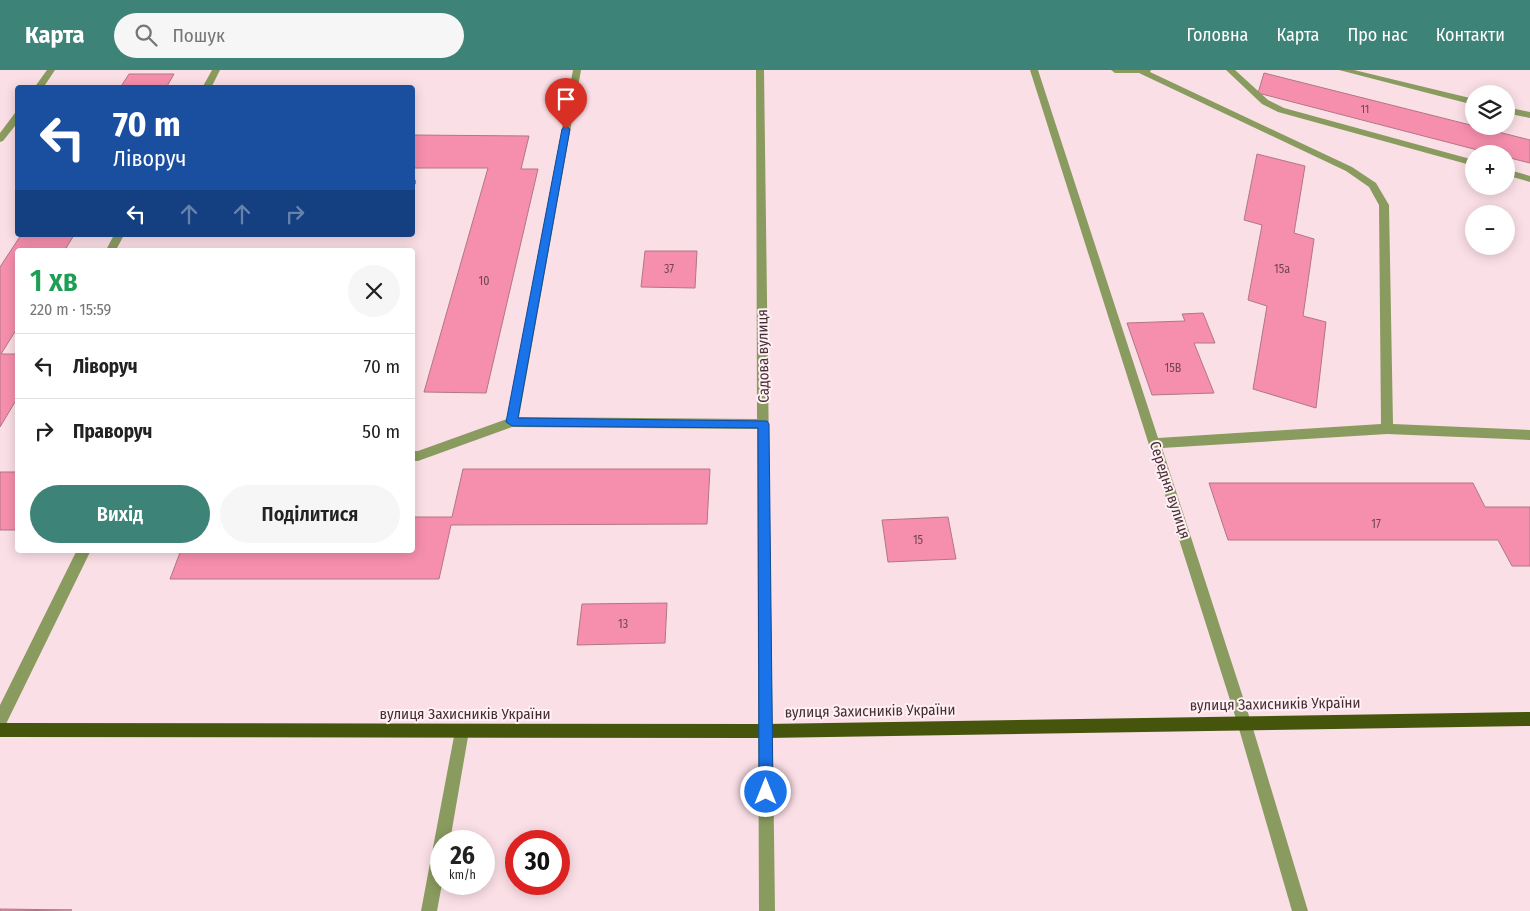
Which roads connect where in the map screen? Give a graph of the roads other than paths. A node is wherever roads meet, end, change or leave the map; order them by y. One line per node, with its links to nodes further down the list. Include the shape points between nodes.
1 (50, 70): 11 (street)
2 (216, 70): 12 (street)
3 (577, 70): 23 (street)
4 (760, 70): 24 (street, Садова вулиця)
5 (1034, 70): 27 (street, Середня вулиця)
6 (1114, 70): 7 (street)
7 (1140, 70): 8 (street); 25 (street, via 1349,169 1374,186 1384,205)
8 (1147, 70)
9 (1230, 70): 18 (street, via 1272,106)
10 (1343, 70): 13 (street)
11 (40, 85)
12 (208, 85)
13 (1465, 100)
14 (1515, 112): 15 (street)
15 (1530, 116)
16 (15, 119): 17 (street)
17 (0, 138)
18 (1465, 160)
19 (1515, 175): 20 (street)
20 (1530, 179)
21 (118, 237): 22 (street)
22 (111, 248)
23 (512, 422): 24 (street); 28 (street)
24 (763, 424): 35 (street, Садова вулиця)
25 (1387, 429): 26 (street); 27 (street)
26 (1530, 435)
27 (1155, 444): 32 (street, Середня вулиця)
28 (415, 456)
29 (83, 553): 31 (street)
30 (1530, 719): 32 (main road, вулиця Захисників України)
31 (0, 721)
32 (1244, 722): 35 (main road, вулиця Захисників України); 40 (street, Середня вулиця)
33 (0, 730): 34 (main road, вулиця Захисників України)
34 (462, 731): 35 (main road, вулиця Захисників України); 36 (street)
35 (766, 731): 39 (street, Садова вулиця)
36 (443, 830)
37 (432, 895): 38 (street)
38 (429, 911)
39 (767, 911)
40 (1300, 911)

